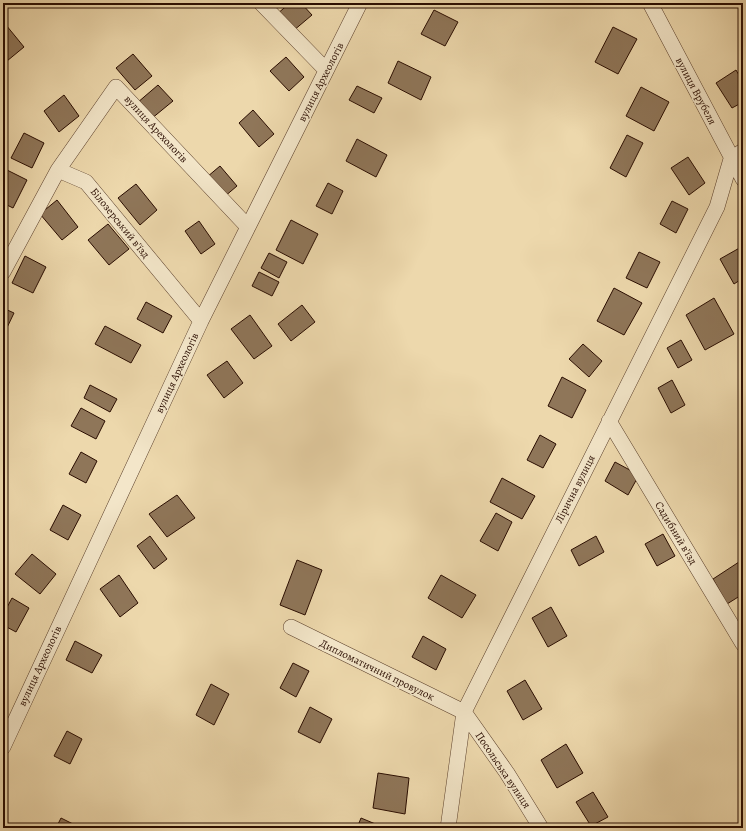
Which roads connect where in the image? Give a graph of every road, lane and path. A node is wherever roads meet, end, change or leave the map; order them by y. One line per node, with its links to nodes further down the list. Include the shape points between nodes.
1 (261, 3): 4 (street)
2 (360, 3): 4 (street, вулиця Археологів)
3 (650, 3): 5 (street, вулиця Врубеля)
4 (326, 70): 8 (street, вулиця Археологів)
5 (737, 155): 7 (street, вулиця Врубеля); 11 (street, Лірична вулиця, via 717,207)
6 (58, 170): 8 (street, вулиця Арехологів, via 116,87); 9 (street); 10 (street, Білозерський в'їзд, via 86,182)
7 (743, 179)
8 (248, 227): 10 (street, вулиця Археологів)
9 (3, 272)
10 (201, 321): 15 (street, вулиця Археологів)
11 (610, 421): 13 (street, Садибний в’їзд); 14 (street, Лірична вулиця)
12 (291, 627): 14 (street, Дипломатичний провулок)
13 (743, 644)
14 (464, 712): 16 (street, Лірична вулиця); 17 (street, Посольська вулиця, via 507,773)
15 (3, 747)
16 (448, 828)
17 (541, 828)

